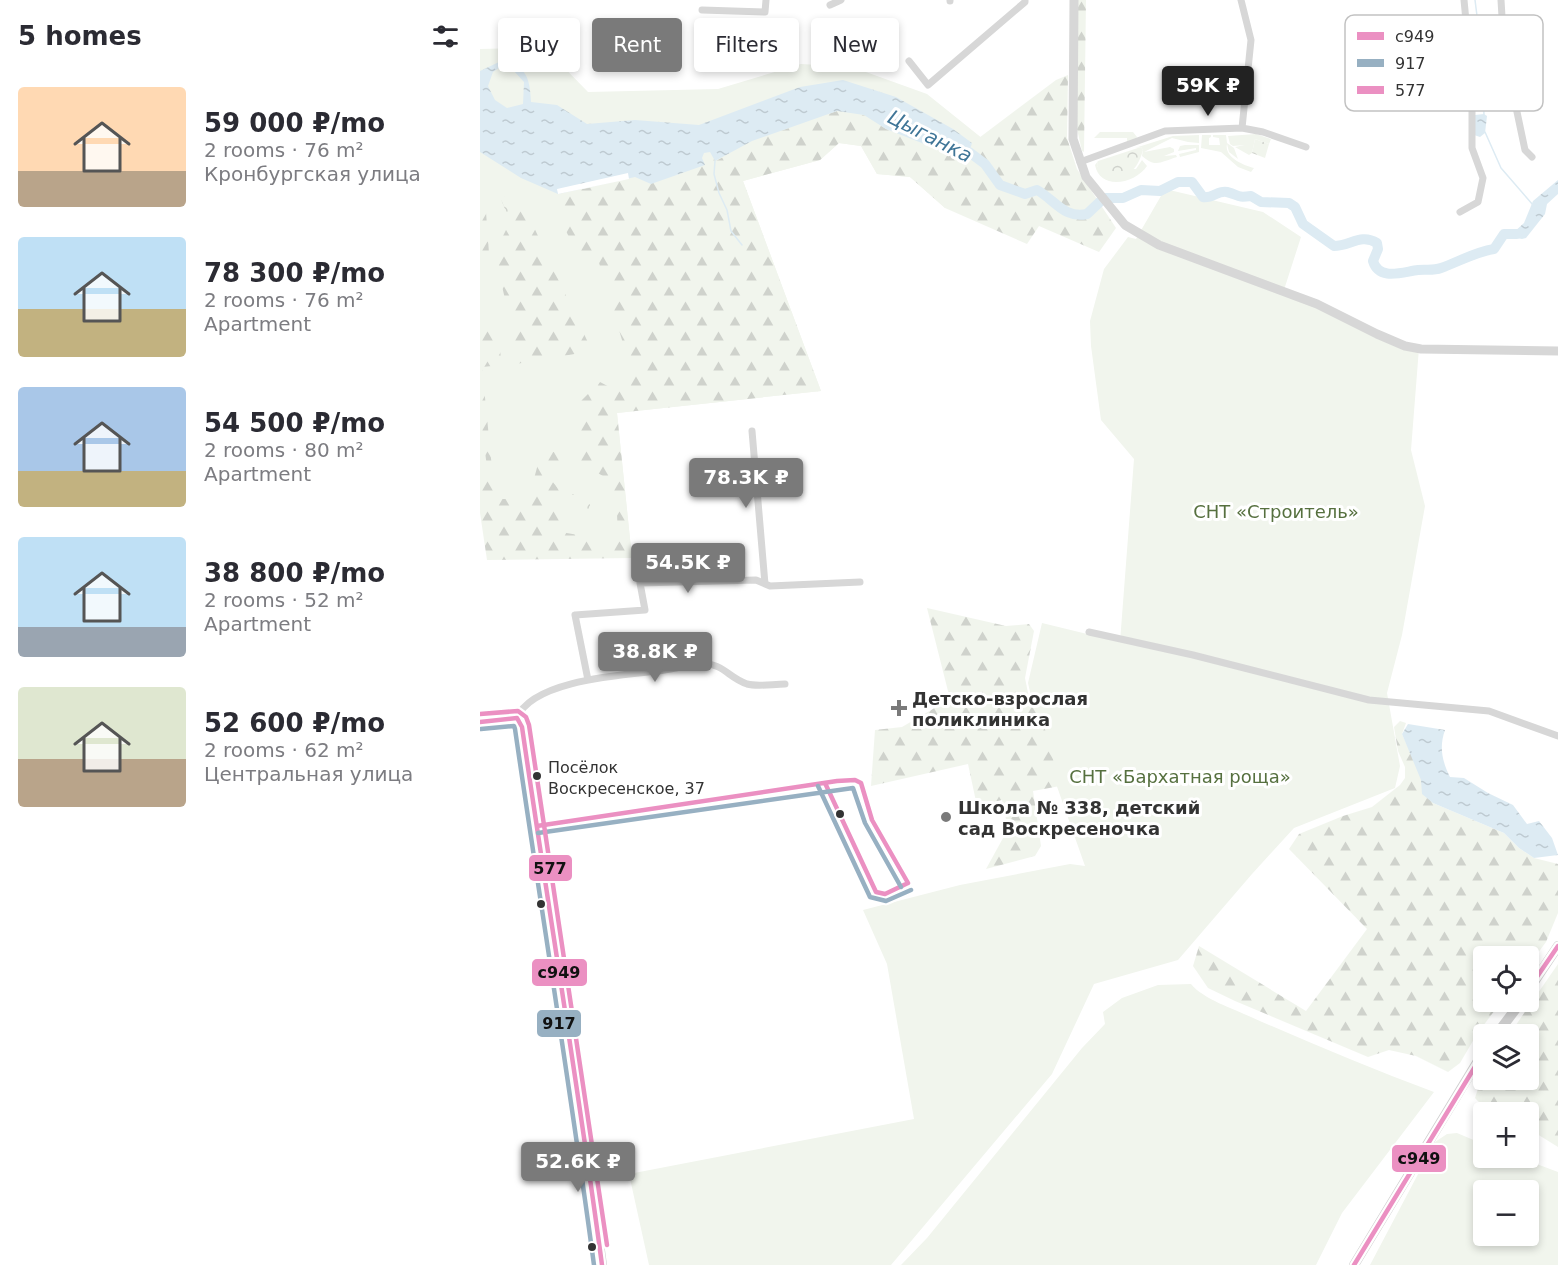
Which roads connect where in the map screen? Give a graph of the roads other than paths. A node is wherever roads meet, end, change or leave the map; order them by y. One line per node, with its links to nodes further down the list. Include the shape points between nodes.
1 (766, 0): 9 (street, via 765,12)
2 (841, 0): 8 (street)
3 (1025, 0): 12 (street, via 928,85)
4 (1074, 0): 18 (street, via 1073,139)
5 (1241, 0): 15 (street, via 1251,40)
6 (1464, 0): 10 (street)
7 (1501, 0): 11 (street)
8 (830, 5)
9 (702, 10)
10 (1465, 15)
11 (1502, 15)
12 (909, 61)
13 (1472, 111): 19 (street, via 1472,148 1484,178 1478,202)
14 (1517, 111): 17 (street, via 1525,150)
15 (1242, 128): 16 (street); 18 (street, via 1166,130)
16 (1306, 147)
17 (1532, 157)
18 (1080, 162): 20 (street, via 1090,184 1125,225 1159,245 1317,304 1405,346)
19 (1460, 212)
20 (1558, 351)
21 (752, 432): 23 (street)
22 (860, 582): 23 (street)
23 (765, 584): 25 (street, via 756,580 640,583 645,610 575,615)
24 (1089, 632): 29 (street, via 1369,700 1490,711)
25 (588, 680): 26 (street, via 711,663 749,684); 27 (street, via 538,697 521,708)
26 (785, 684)
27 (517, 717): 28 (main road); 35 (main road, via 531,784)
28 (480, 722)
29 (1558, 736)
30 (1558, 946): 31 (main road)
31 (1539, 974)
32 (1513, 1012): 33 (main road)
33 (1504, 1024)
34 (1473, 1069): 36 (main road)
35 (602, 1265)
36 (1354, 1265)

